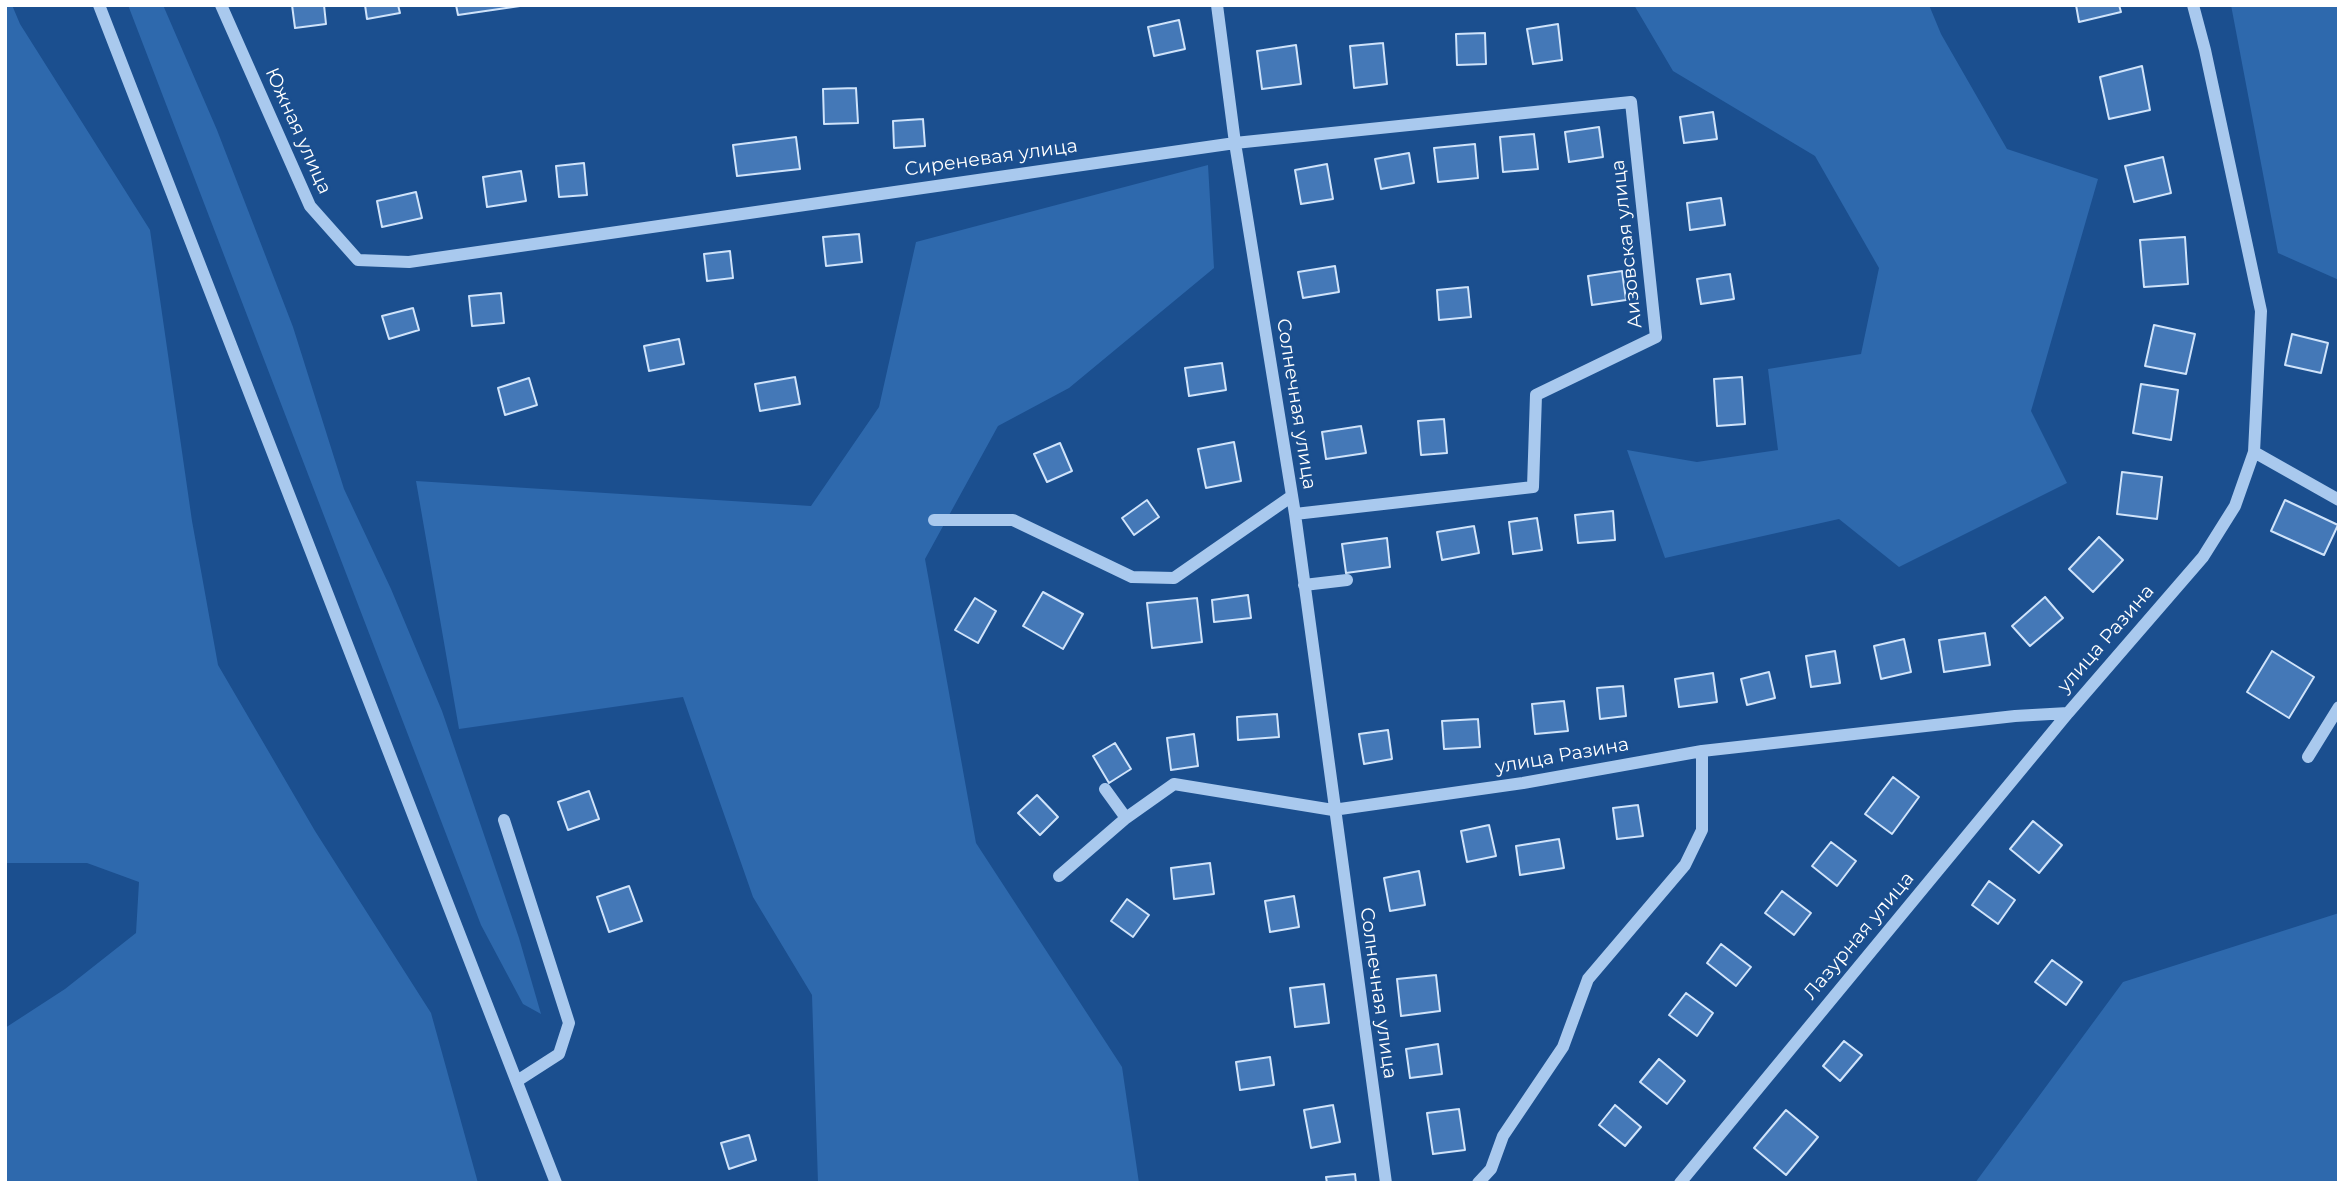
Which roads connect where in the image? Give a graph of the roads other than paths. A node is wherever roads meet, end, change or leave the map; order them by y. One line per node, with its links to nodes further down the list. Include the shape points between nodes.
1 (100, 5): 24 (street)
2 (221, 5): 7 (street, Южная улица, via 310,206)
3 (1217, 5): 6 (street, Солнечная улица)
4 (2193, 5): 8 (street, улица Разина, via 2261,310)
5 (1631, 102): 6 (street, Сиреневая улица); 11 (street, Аизовская улица, via 1656,337 1536,395 1532,488)
6 (1235, 143): 7 (street, Сиреневая улица, via 409,262); 9 (street, Солнечная улица)
7 (358, 261)
8 (2254, 452): 10 (street); 16 (street, улица Разина, via 2235,506 2203,557)
9 (1292, 496): 11 (street, Солнечная улица); 12 (street, via 1174,578 1132,577 1013,520)
10 (2339, 499)
11 (1295, 514): 14 (street, Солнечная улица)
12 (934, 520)
13 (1347, 580): 14 (street)
14 (1304, 585): 20 (street, Солнечная улица)
15 (2339, 707): 18 (street)
16 (2068, 713): 17 (street, улица Разина); 28 (street, Лазурная улица)
17 (1702, 751): 20 (street, улица Разина); 27 (street, via 1702,830 1685,865 1588,979 1563,1047 1503,1136 1490,1168)
18 (2308, 757)
19 (1105, 789): 21 (street)
20 (1333, 810): 21 (street, via 1174,784); 26 (street, Солнечная улица)
21 (1126, 818): 23 (street)
22 (504, 820): 24 (street, via 569,1023 559,1054)
23 (1059, 876)
24 (517, 1081): 25 (street)
25 (556, 1183)
26 (1386, 1183)
27 (1478, 1183)
28 (1680, 1183)

